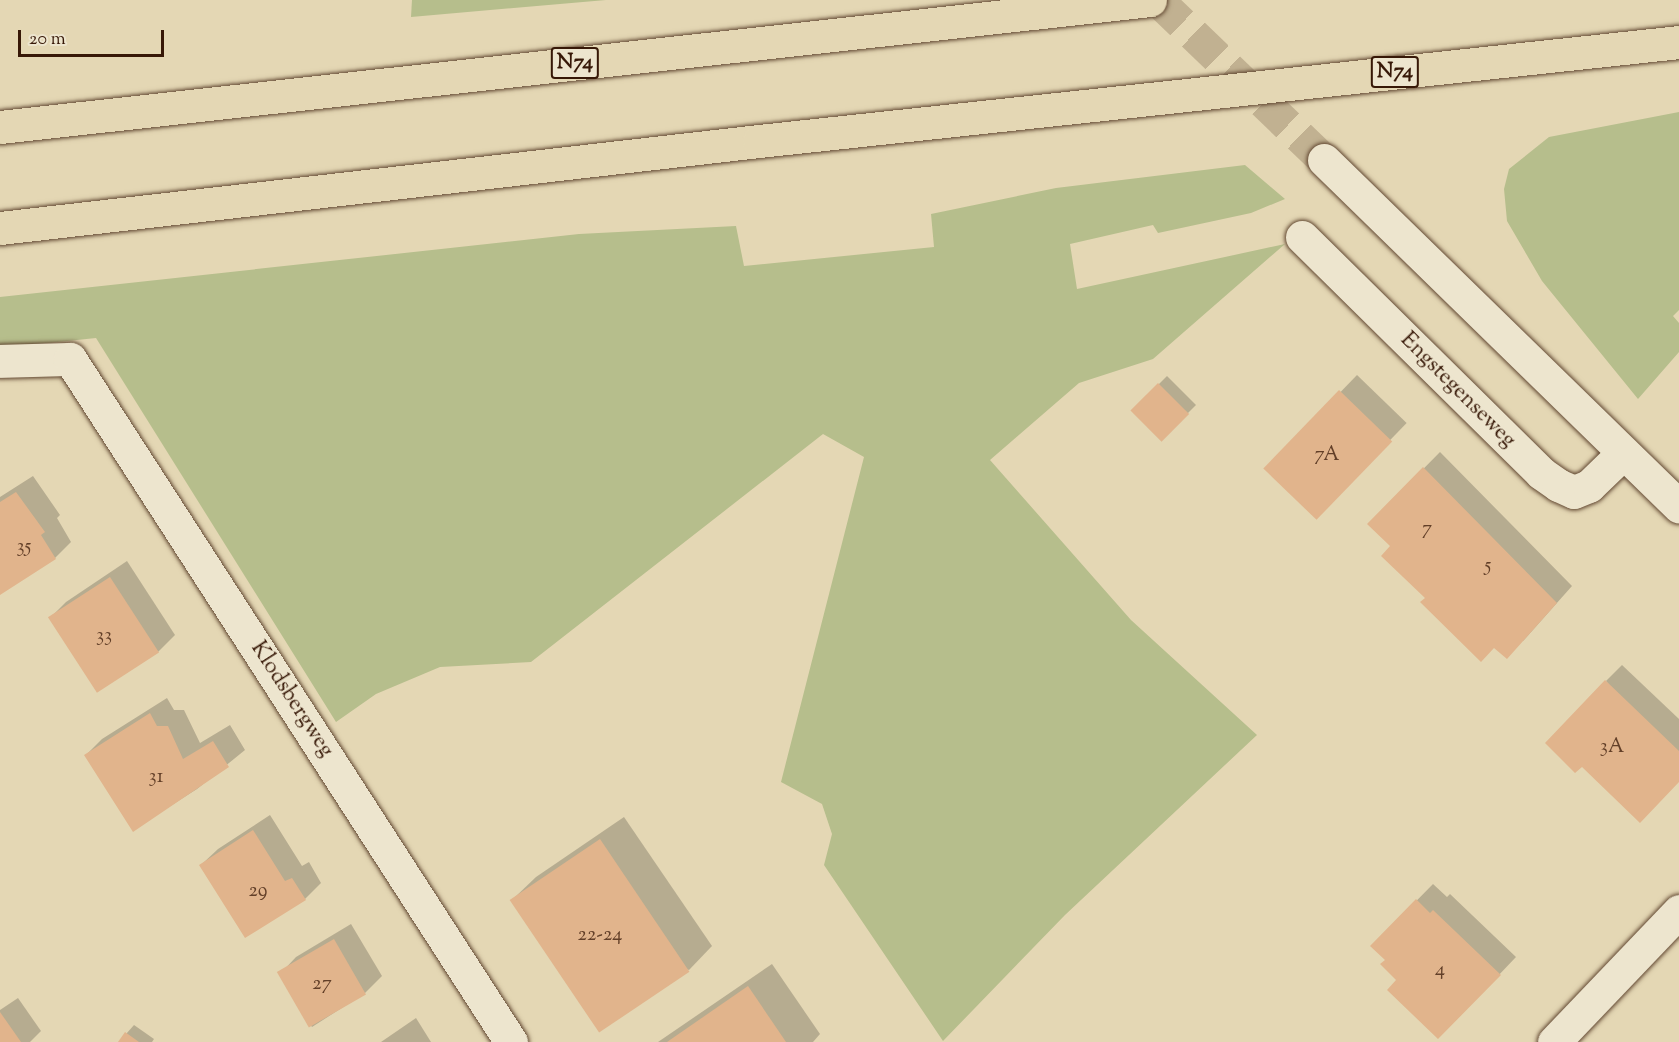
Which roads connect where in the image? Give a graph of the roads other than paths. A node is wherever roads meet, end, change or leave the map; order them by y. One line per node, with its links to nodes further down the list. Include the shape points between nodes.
1 (1150, 0): 3 (highway, N74)
2 (1679, 42): 5 (highway, N74, via 770,139)
3 (0, 127)
4 (1324, 160): 8 (street)
5 (0, 228)
6 (1302, 237): 8 (street, Engstegenseweg, via 1540,473 1574,492 1589,486)
7 (0, 361): 11 (street, Klodsbergweg, via 70,359)
8 (1623, 453): 9 (street)
9 (1679, 507)
10 (1679, 911): 12 (street)
11 (511, 1042)
12 (1554, 1042)

